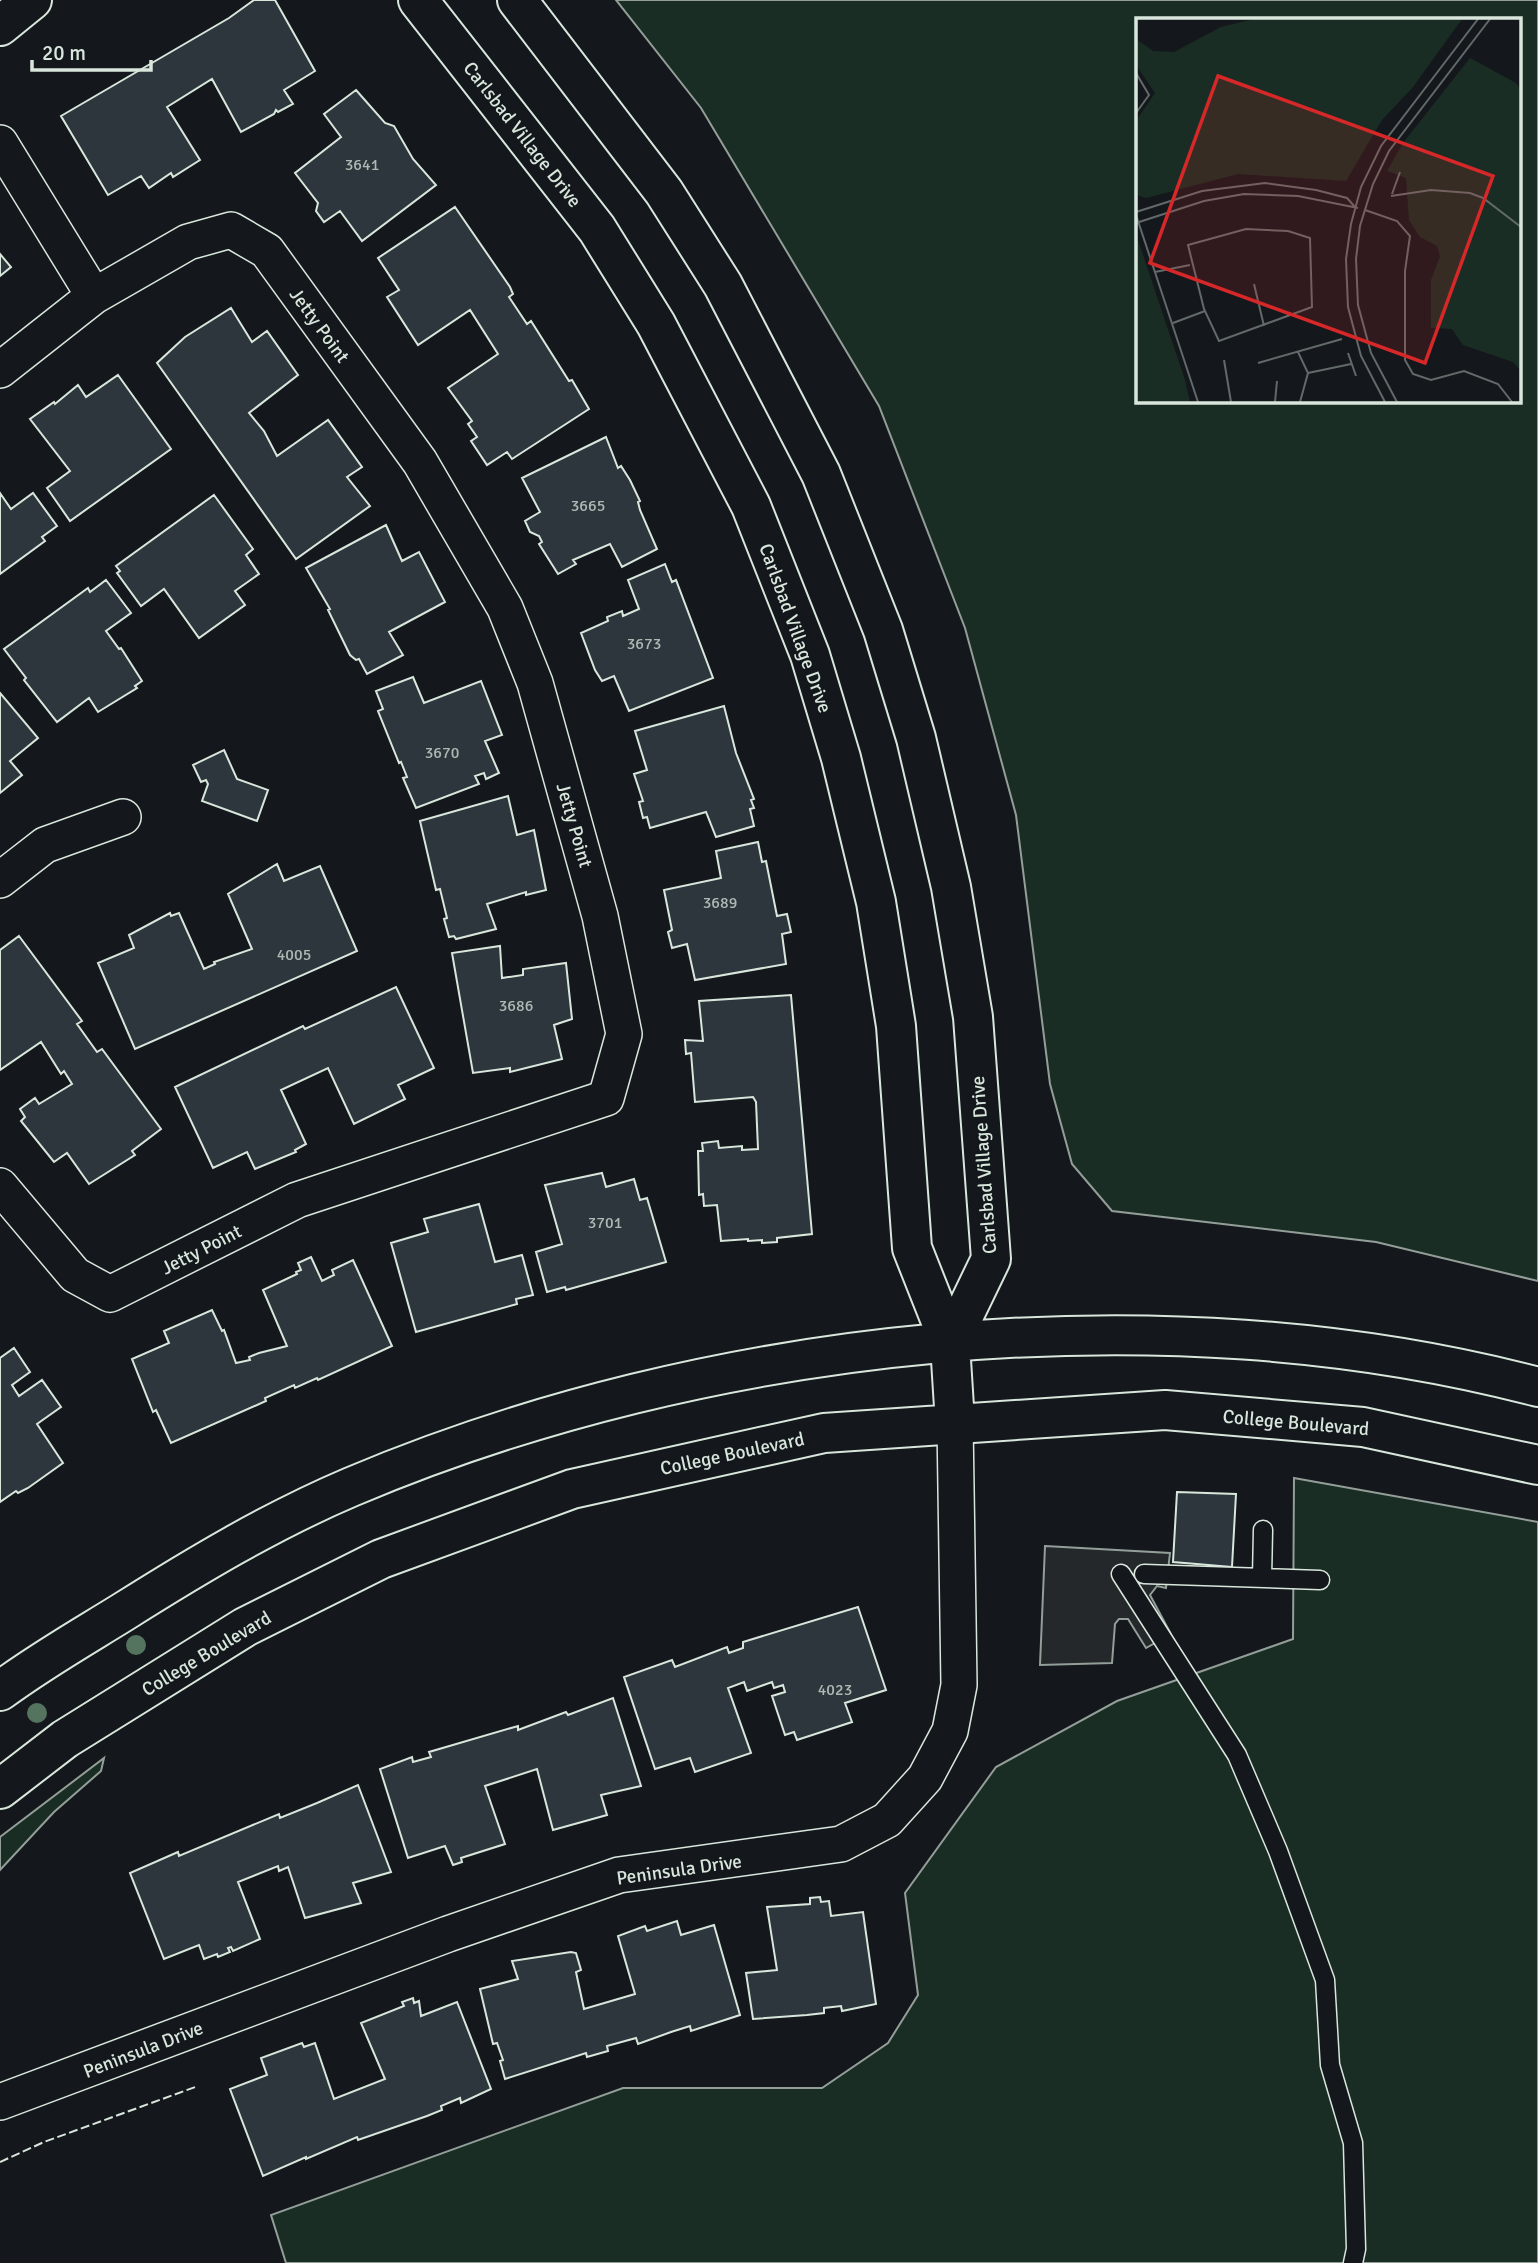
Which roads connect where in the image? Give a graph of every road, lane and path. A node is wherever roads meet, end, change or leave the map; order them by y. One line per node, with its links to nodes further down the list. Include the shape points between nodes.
1 (32, 0): 4 (main road)
2 (418, 0): 11 (main road, Carlsbad Village Drive, via 597,229 656,324 751,506 795,618 841,758 876,901 896,1026 912,1248)
3 (517, 0): 11 (main road, Carlsbad Village Drive, via 664,192 723,285 821,474 883,630 916,738 951,887 973,1017 991,1259)
4 (0, 26)
5 (0, 143): 6 (street)
6 (94, 296): 7 (street, Jetty Point); 10 (street, Jetty Point, via 188,242 231,230 267,251 419,462 505,608 535,683 600,916 624,1034 606,1098 297,1200 110,1294 75,1275)
7 (0, 370)
8 (123, 817): 9 (street, via 45,845)
9 (0, 880)
10 (0, 1186)
11 (950, 1344): 12 (main road, via 1109,1334 1274,1341 1461,1368); 13 (main road, Carlsbad Village Drive); 20 (main road, via 813,1356 551,1414 338,1493 207,1560)
12 (1538, 1387)
13 (955, 1423): 14 (main road, College Boulevard, via 1165,1410 1363,1427); 21 (main road, College Boulevard, via 824,1433 572,1489 381,1559 245,1627 65,1739); 22 (street, Peninsula Drive, via 959,1685 950,1731 925,1778 887,1820 841,1844 620,1875)
14 (1538, 1465)
15 (1263, 1530): 18 (lane)
16 (1121, 1574): 23 (lane, via 1237,1755 1325,1980 1330,2065 1353,2143)
17 (1144, 1574): 18 (lane)
18 (1262, 1578): 19 (lane)
19 (1320, 1580)
20 (0, 1691)
21 (0, 1789)
22 (0, 2102)
23 (1353, 2263)

